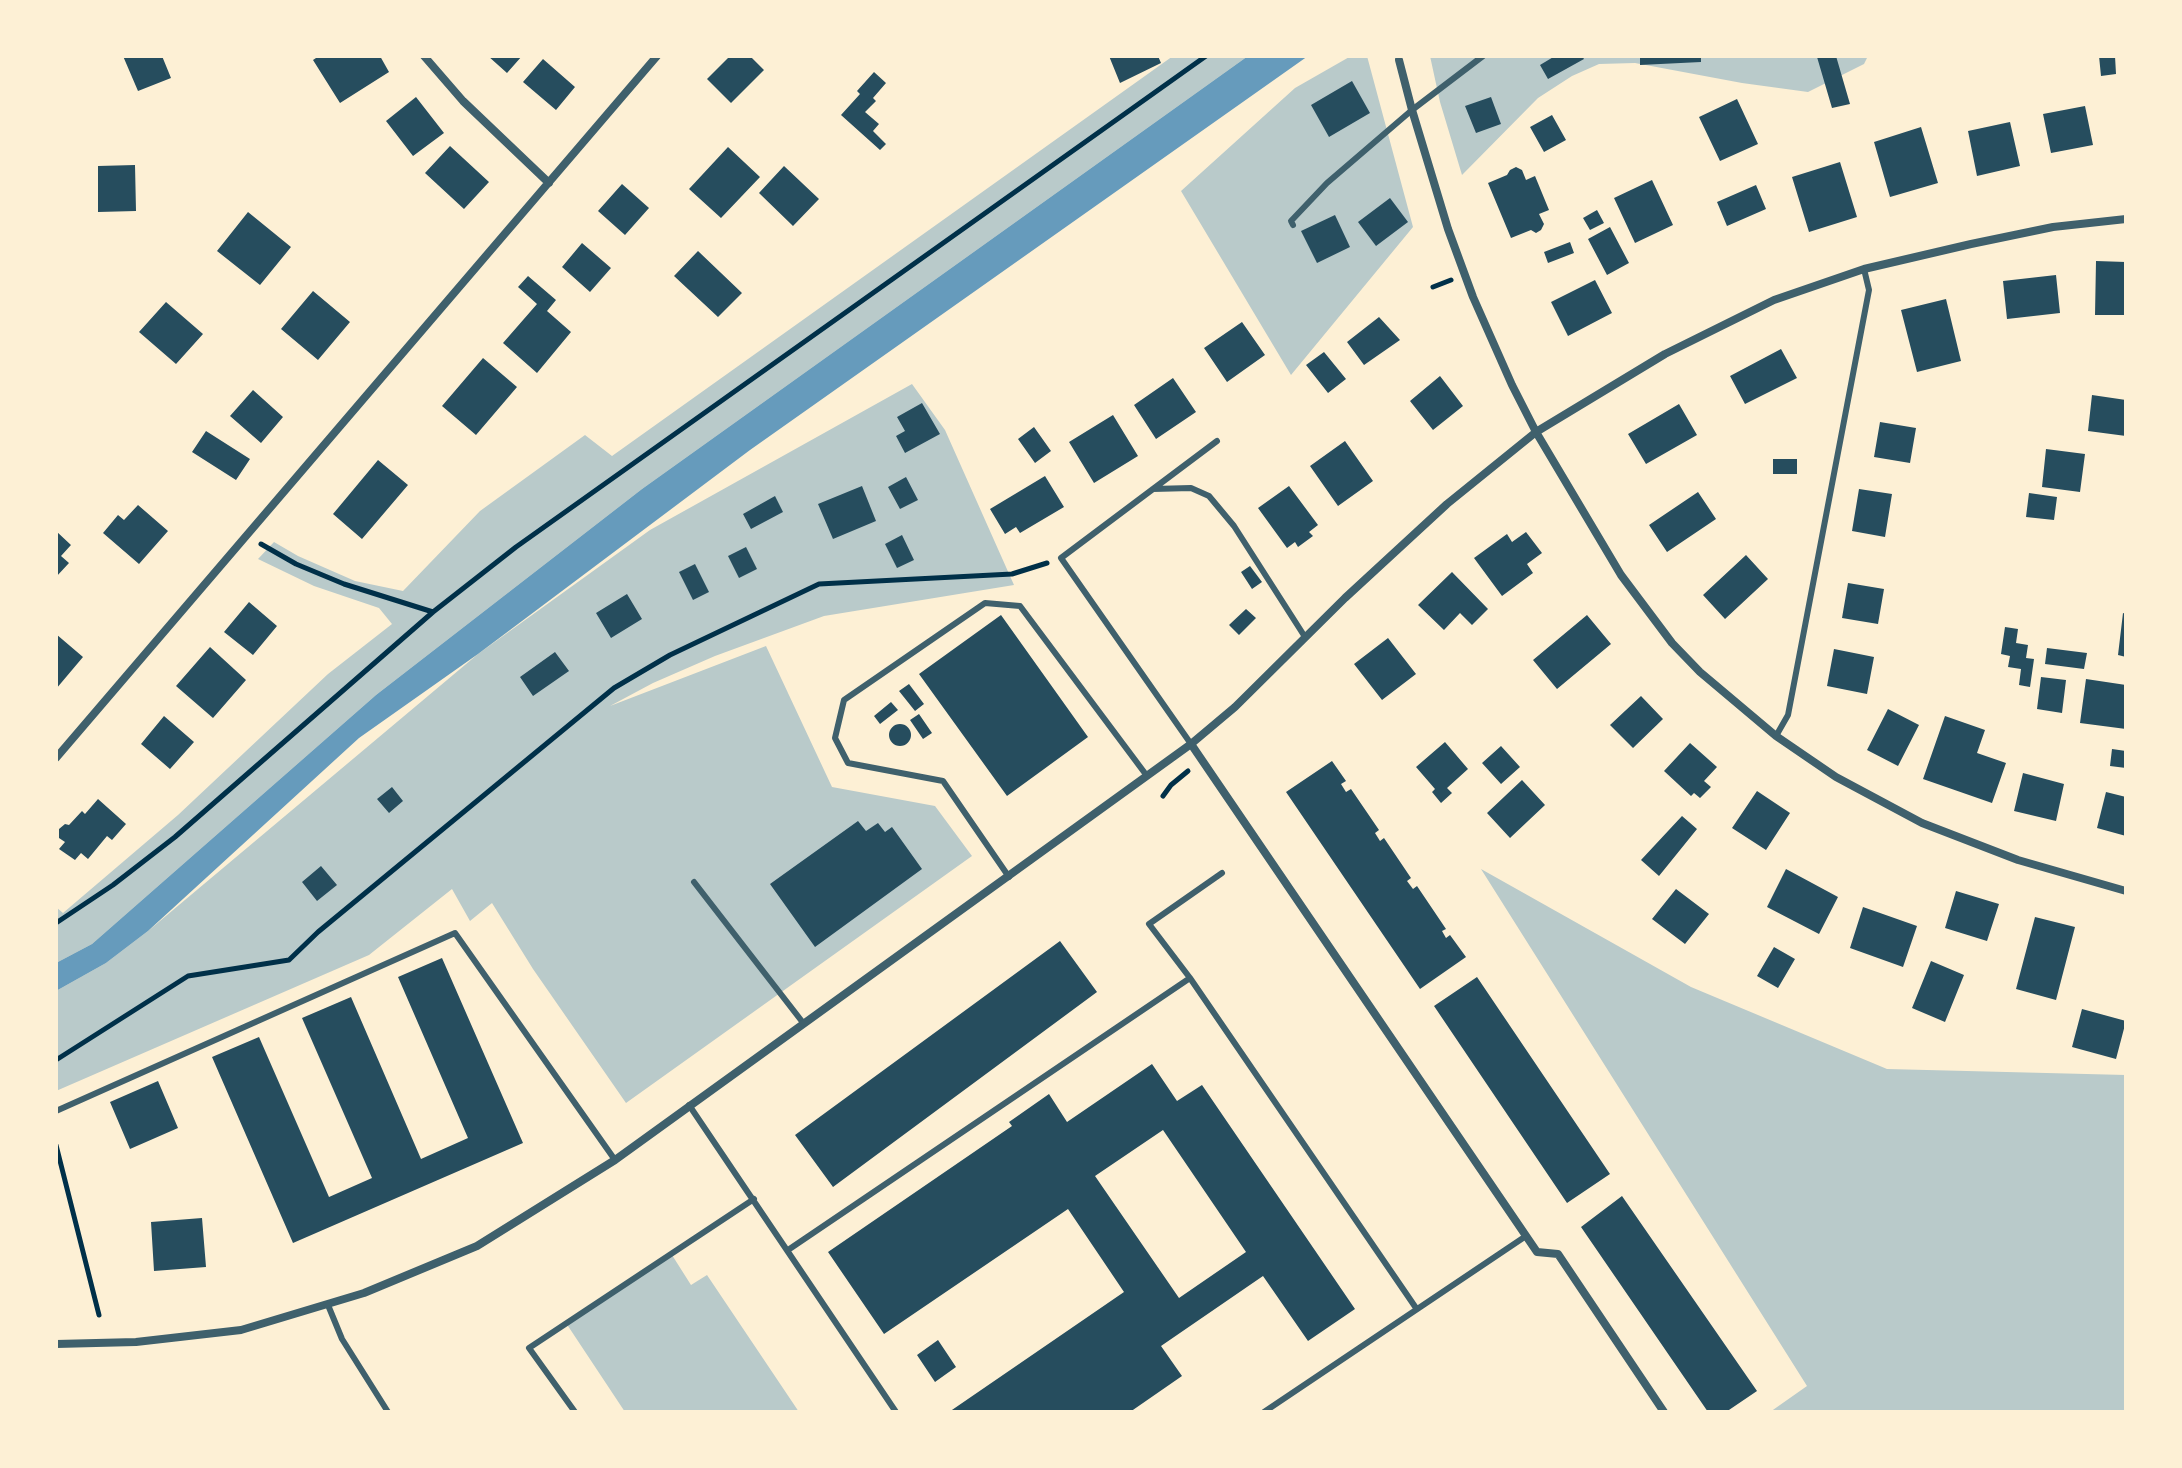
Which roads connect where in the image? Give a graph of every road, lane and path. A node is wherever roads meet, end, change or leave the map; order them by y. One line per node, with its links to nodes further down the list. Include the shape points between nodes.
1 (424, 56): 7 (street)
2 (657, 56): 7 (street)
3 (1206, 56): 16 (path, via 516,547)
4 (1483, 56): 6 (lane)
5 (1399, 60): 6 (street)
6 (1412, 110): 9 (lane, via 1327,183 1291,221); 11 (street, via 1473,297)
7 (549, 183): 14 (street)
8 (2126, 219): 10 (street, via 2053,227)
9 (1293, 225)
10 (1864, 269): 11 (street, via 1774,300 1665,354); 18 (lane, via 1869,290 1788,715)
11 (1536, 432): 17 (street, via 1447,504); 18 (street, via 1621,575 1672,643)
12 (1217, 441): 13 (lane)
13 (1153, 489): 15 (lane); 17 (lane, via 1191,488 1209,496)
14 (247, 534): 16 (path, via 296,564); 20 (street)
15 (1061, 558): 19 (lane); 29 (path, via 1012,574 819,584 670,655 614,688 289,960 188,976)
16 (433, 612): 26 (path, via 175,837)
17 (1305, 637): 19 (street)
18 (1776, 736): 25 (street, via 1836,777 1922,823 2018,860)
19 (1191, 744): 21 (street); 35 (street)
20 (56, 758)
21 (1147, 776): 23 (street); 23 (lane, via 1020,606 985,603 844,700 835,738 848,763 943,781)
22 (1222, 873): 27 (lane, via 1149,924)
23 (1009, 877): 28 (street)
24 (694, 882): 28 (lane)
25 (2126, 891)
26 (56, 923)
27 (1190, 978): 36 (lane); 38 (lane)
28 (804, 1024): 30 (street)
29 (56, 1060)
30 (689, 1105): 33 (street); 34 (lane)
31 (56, 1111): 33 (lane, via 455,933)
32 (56, 1145): 39 (path)
33 (615, 1160): 37 (street, via 477,1246)
34 (754, 1199): 36 (lane); 42 (lane, via 529,1348)
35 (1526, 1236): 38 (lane); 45 (street, via 1537,1252 1558,1254)
36 (788, 1250): 43 (lane)
37 (328, 1305): 40 (street, via 241,1330 136,1342); 41 (lane, via 342,1339)
38 (1416, 1308): 44 (lane)
39 (99, 1315)
40 (56, 1344)
41 (388, 1412)
42 (575, 1412)
43 (896, 1412)
44 (1264, 1412)
45 (1664, 1412)

